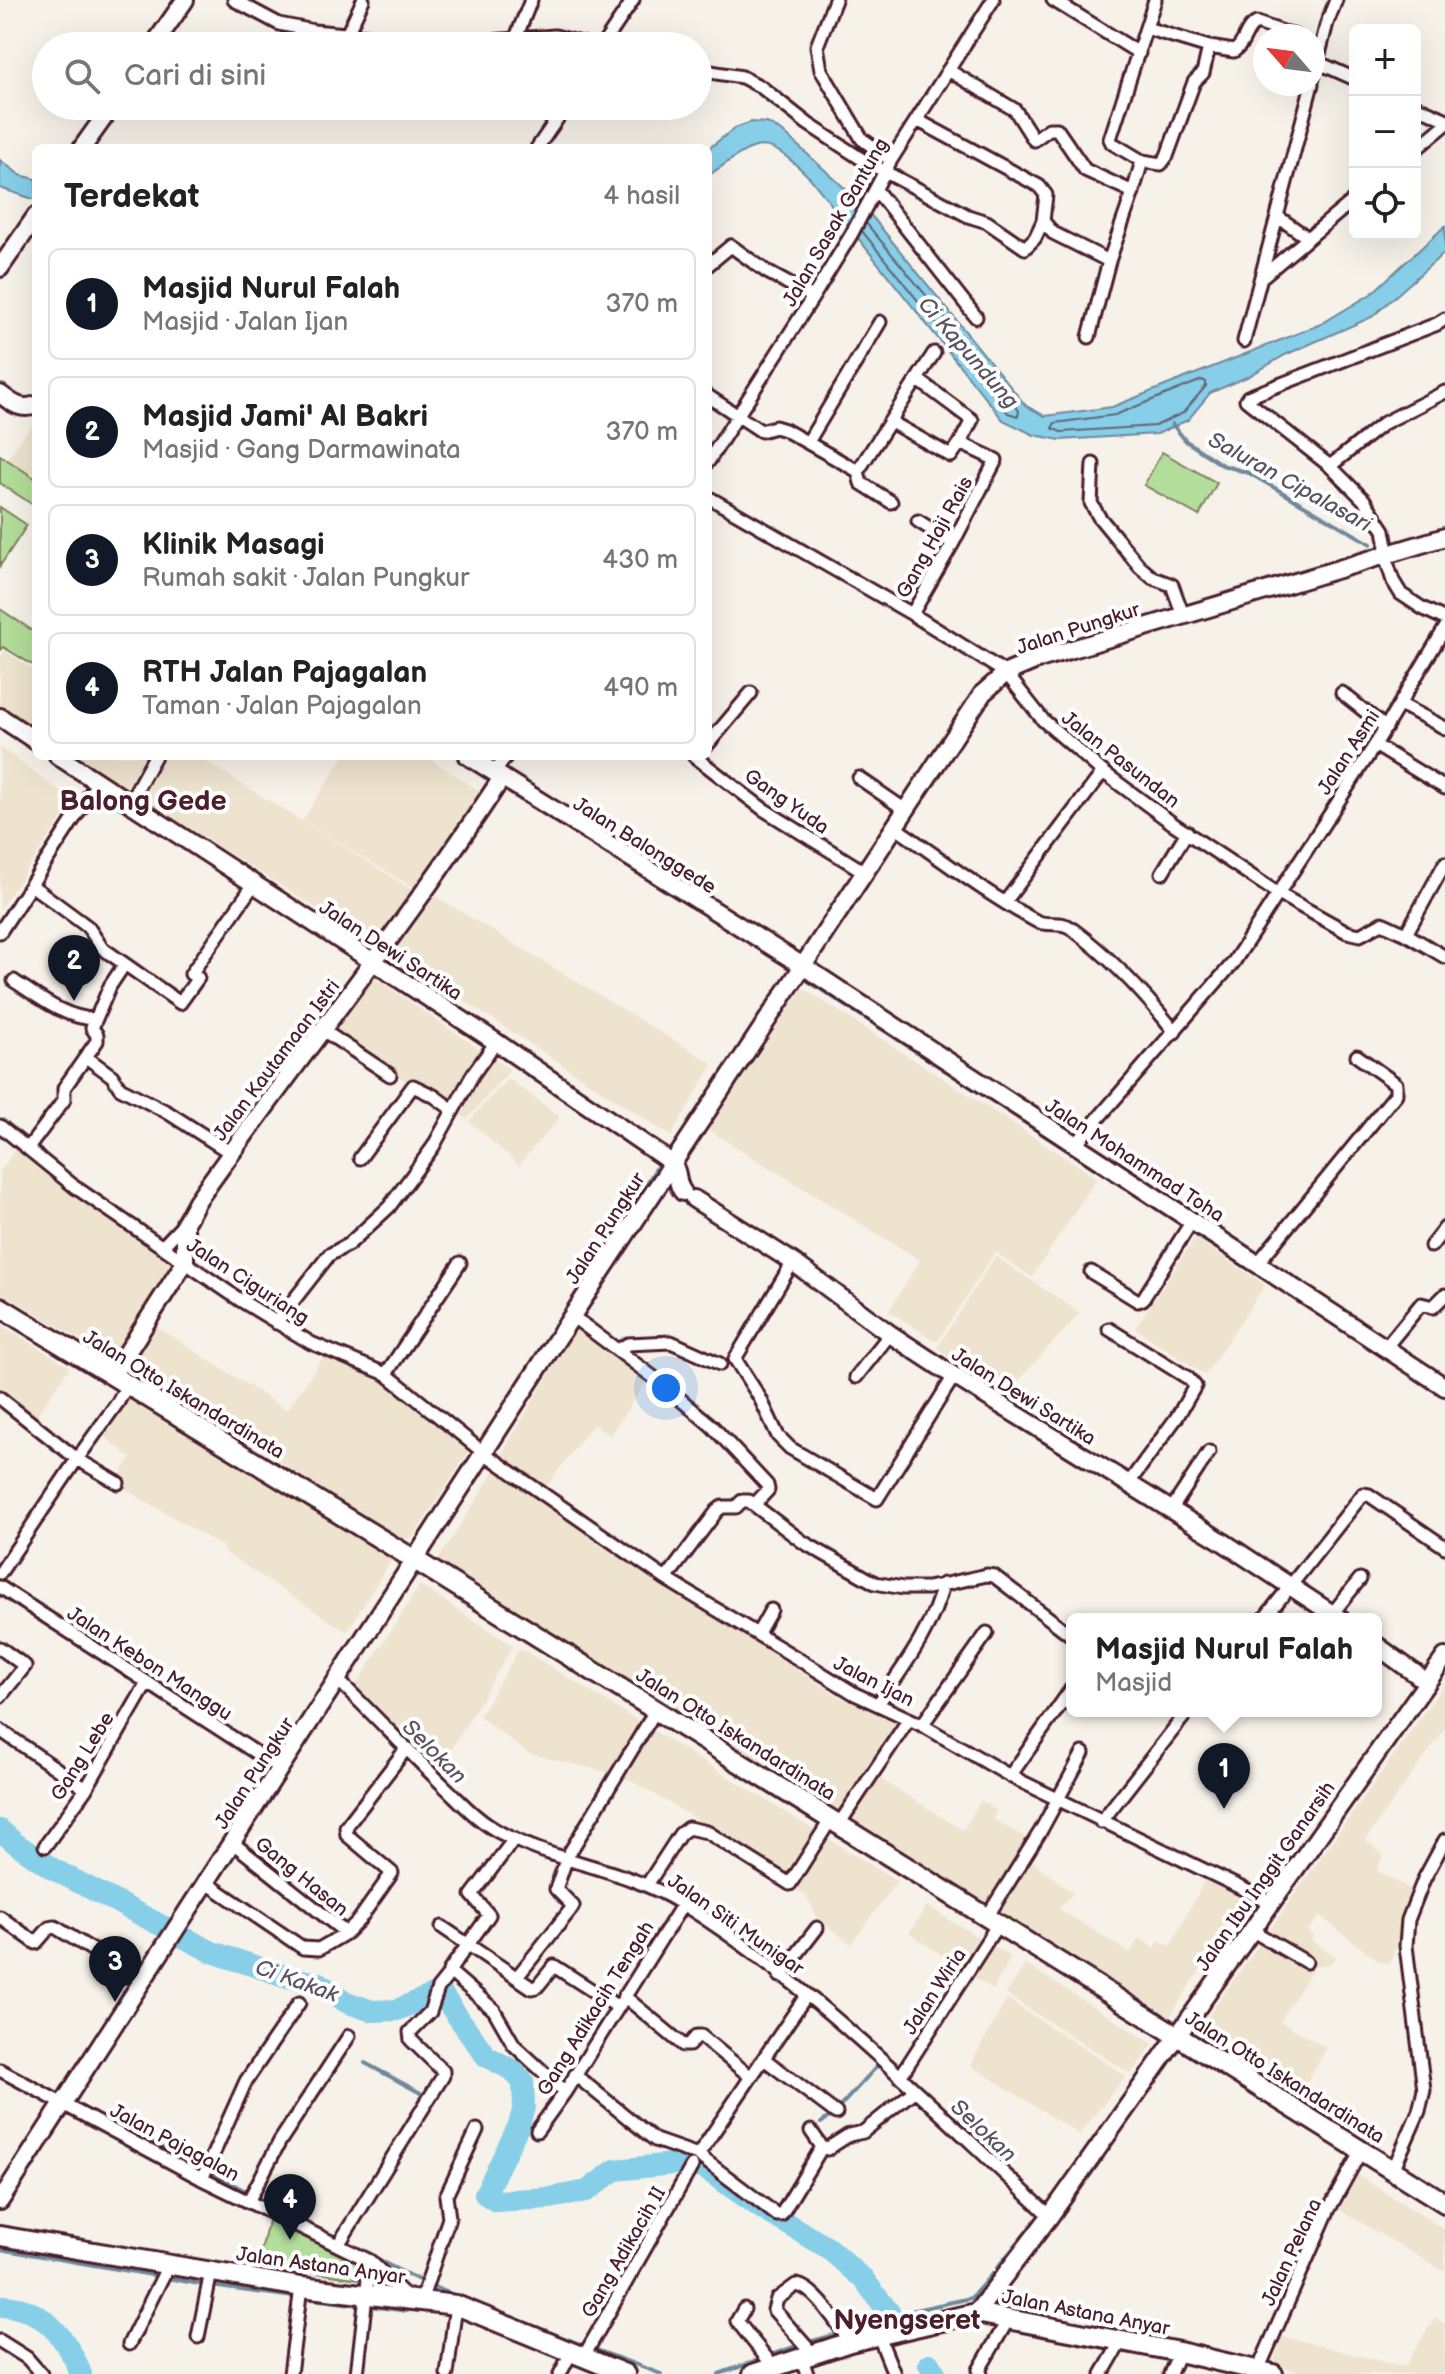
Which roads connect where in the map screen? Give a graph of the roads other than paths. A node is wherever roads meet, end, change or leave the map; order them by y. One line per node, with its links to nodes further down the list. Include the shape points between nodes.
1 (185, 0): 14 (main road)
2 (234, 0): 15 (street, via 279,24)
3 (363, 0): 15 (street)
4 (531, 0): 16 (street)
5 (633, 0): 17 (street)
6 (835, 0): 33 (street, via 817,46 821,70 862,139)
7 (993, 0): 21 (street, Jalan Sasak Gantung)
8 (1053, 0): 19 (street)
9 (1155, 0): 13 (street)
10 (1336, 0): 11 (street)
11 (1325, 25)
12 (1253, 26): 18 (street, via 1234,51)
13 (1146, 28): 18 (street); 19 (street)
14 (163, 32)
15 (348, 32)
16 (518, 32)
17 (611, 32)
18 (1209, 47): 34 (street, via 1167,156 1157,165)
19 (1139, 53): 34 (street, via 1110,139)
20 (1325, 66): 23 (street)
21 (948, 70): 28 (street, Jalan Sasak Gantung); 36 (street, via 1015,110 1034,140 1057,129 1085,170)
22 (712, 72): 35 (street, via 752,82)
23 (1349, 76)
24 (1308, 96): 39 (street)
25 (1421, 109): 29 (street)
26 (102, 120): 30 (main road)
27 (556, 120): 31 (street)
28 (917, 120): 33 (street, Jalan Sasak Gantung); 40 (street, via 1039,186 1046,195)
29 (1445, 122): 32 (street)
30 (85, 144)
31 (540, 144)
32 (1421, 144)
33 (891, 160): 35 (street, Jalan Sasak Gantung)
34 (1142, 161): 36 (street)
35 (884, 173): 37 (street, Jalan Sasak Gantung); 40 (street, via 987,222 1025,248)
36 (1133, 192): 43 (street)
37 (873, 195): 47 (street, Jalan Sasak Gantung); 48 (street)
38 (1349, 204): 42 (street)
39 (1278, 217): 42 (street); 46 (street)
40 (1043, 221): 43 (street, via 1053,233)
41 (32, 222): 45 (main road)
42 (1308, 238): 46 (street)
43 (1109, 261): 51 (street)
44 (712, 262): 47 (street, via 731,246)
45 (0, 268)
46 (1263, 276): 52 (street)
47 (813, 297): 59 (street, Jalan Sasak Gantung)
48 (976, 317)
49 (880, 322): 61 (street)
50 (1442, 326): 65 (street, via 1248,397 1247,404)
51 (1089, 337)
52 (1244, 341)
53 (934, 353): 54 (street)
54 (917, 379): 60 (street); 62 (street, via 972,420)
55 (1445, 392): 65 (street, via 1384,423)
56 (0, 394): 58 (main road, via 16,406)
57 (712, 399): 59 (street)
58 (32, 407)
59 (737, 416): 61 (street, via 761,431 778,428); 63 (street, Jalan Sasak Gantung)
60 (891, 422): 62 (street, Gang Haji Rais, via 951,456); 66 (street)
61 (808, 442): 66 (street)
62 (960, 443): 71 (street, Gang Haji Rais, via 996,460)
63 (712, 456)
64 (1093, 464): 74 (street, via 1091,503 1099,517 1140,567 1172,585)
65 (1330, 466): 72 (street, via 1364,500 1384,530)
66 (858, 471): 68 (street, via 861,483)
67 (712, 499): 73 (street, Jalan Pasundan)
68 (891, 502)
69 (918, 521): 71 (street)
70 (1445, 537): 72 (main road, Jalan Pungkur)
71 (953, 543): 73 (street, Gang Haji Rais)
72 (1385, 556): 74 (main road, Jalan Pungkur); 75 (street, via 1401,594)
73 (912, 614): 77 (street, Jalan Pasundan)
74 (1183, 615): 77 (main road, Jalan Pungkur)
75 (1445, 619)
76 (1445, 628): 80 (street, Jalan Asmi)
77 (1006, 673): 92 (street, Jalan Pasundan, via 1043,720); 98 (main road, Jalan Pungkur, via 983,693)
78 (751, 693): 85 (street)
79 (1342, 693): 82 (street)
80 (1400, 704): 82 (street, Jalan Asmi); 83 (street)
81 (0, 717): 84 (main road)
82 (1386, 728): 86 (street, Jalan Asmi)
83 (1445, 728)
84 (32, 738)
85 (712, 739)
86 (1375, 745): 96 (street); 106 (street, Jalan Asmi)
87 (64, 760): 95 (main road, Jalan Dewi Sartika)
88 (153, 760): 97 (street)
89 (474, 760): 93 (main road, Jalan Balonggede)
90 (504, 760): 93 (street)
91 (700, 760): 102 (street, Gang Yuda, via 763,809)
92 (1103, 772): 100 (street, Jalan Pasundan); 107 (street)
93 (497, 777): 111 (main road, Jalan Kautamaan Istri, via 433,882); 113 (main road, Jalan Balonggede)
94 (859, 778): 98 (street)
95 (98, 782): 97 (main road, Jalan Dewi Sartika); 105 (street)
96 (1445, 788)
97 (129, 803): 104 (main road, Jalan Dewi Sartika)
98 (904, 809): 99 (main road, Jalan Pungkur)
99 (893, 826): 102 (main road, Jalan Pungkur); 107 (street)
100 (1187, 832): 103 (street); 106 (street, Jalan Pasundan)
101 (1445, 863): 109 (street)
102 (863, 871): 113 (main road, Jalan Pungkur)
103 (1162, 873)
104 (254, 884): 111 (main road, Jalan Dewi Sartika); 112 (street, via 191,974 198,978 180,1003)
105 (31, 885): 108 (street); 112 (street, via 88,927 102,948)
106 (1277, 893): 109 (street, Jalan Pasundan, via 1347,932 1360,935 1382,923); 117 (street, Jalan Asmi, via 1233,963)
107 (1005, 902): 117 (street, via 1043,924 1067,926 1096,948)
108 (0, 932)
109 (1406, 934): 110 (street, Jalan Pasundan)
110 (1445, 957)
111 (374, 963): 116 (main road, Jalan Kautamaan Istri); 118 (main road, Jalan Dewi Sartika)
112 (124, 965): 115 (street)
113 (803, 966): 124 (main road, Jalan Mohammad Toha); 128 (main road, Jalan Pungkur)
114 (14, 981): 115 (street, via 79,1019)
115 (96, 1019): 120 (street, via 92,1028 97,1041)
116 (321, 1029): 121 (street); 126 (main road, Jalan Kautamaan Istri)
117 (1175, 1032): 124 (street, Jalan Asmi)
118 (496, 1042): 122 (street); 128 (main road, Jalan Dewi Sartika)
119 (1357, 1056): 137 (street, via 1396,1084 1396,1094)
120 (86, 1057): 125 (street, via 64,1088 64,1100); 126 (street, via 120,1088)
121 (390, 1075)
122 (453, 1110): 127 (street, via 413,1086); 142 (street, via 389,1207 329,1255)
123 (0, 1126): 125 (street, Jalan Ciguriang)
124 (1075, 1145): 129 (main road, Jalan Mohammad Toha)
125 (29, 1147): 133 (street, Jalan Ciguriang, via 75,1187)
126 (231, 1153): 130 (main road, Jalan Kautamaan Istri)
127 (360, 1158)
128 (672, 1163): 135 (main road, Jalan Dewi Sartika, via 689,1195); 141 (main road, Jalan Pungkur)
129 (1192, 1221): 137 (main road, Jalan Mohammad Toha); 138 (street, via 1143,1299 1138,1301)
130 (185, 1223): 133 (street); 134 (main road)
131 (1445, 1228): 132 (street)
132 (1431, 1246)
133 (162, 1247): 134 (street, Jalan Ciguriang)
134 (185, 1262): 142 (street, Jalan Ciguriang); 151 (main road)
135 (793, 1262): 144 (main road, Jalan Dewi Sartika); 149 (street, via 735,1359 790,1448 877,1499)
136 (460, 1263): 148 (street)
137 (1257, 1264): 145 (main road, Jalan Mohammad Toha)
138 (1091, 1272)
139 (1445, 1295): 145 (street, via 1433,1307 1421,1304)
140 (0, 1307): 151 (main road, Jalan Otto Iskandardinata)
141 (572, 1316): 146 (street); 155 (main road, Jalan Pungkur)
142 (276, 1323): 148 (street, Jalan Ciguriang)
143 (1109, 1329): 158 (street, via 1195,1386)
144 (890, 1334): 149 (main road, Jalan Dewi Sartika); 150 (street)
145 (1385, 1348): 152 (main road, Jalan Mohammad Toha)
146 (618, 1350): 147 (street, via 628,1344 671,1342); 159 (street, via 712,1426 765,1483 768,1490)
147 (720, 1364)
148 (386, 1374): 155 (street, Jalan Ciguriang)
149 (954, 1376): 158 (main road, Jalan Dewi Sartika)
150 (856, 1377)
151 (119, 1380): 156 (street, via 118,1402); 162 (main road, Jalan Otto Iskandardinata)
152 (1445, 1387)
153 (0, 1398): 156 (street)
154 (1209, 1452): 160 (street)
155 (484, 1453): 162 (main road, Jalan Pungkur); 164 (street, Jalan Ijan)
156 (77, 1459): 157 (street); 163 (street)
157 (118, 1483)
158 (1128, 1484): 160 (main road, Jalan Dewi Sartika)
159 (755, 1504): 164 (street, via 745,1500 717,1511); 166 (street, via 803,1542 875,1583 903,1588)
160 (1171, 1510): 167 (main road, Jalan Dewi Sartika)
161 (1445, 1547): 167 (street, via 1363,1494)
162 (415, 1560): 179 (main road, Jalan Pungkur); 185 (main road, Jalan Otto Iskandardinata)
163 (0, 1573)
164 (666, 1579): 174 (street, Jalan Ijan)
165 (1360, 1579): 172 (street)
166 (943, 1584): 173 (street, via 994,1576); 184 (street, via 922,1639)
167 (1291, 1586): 170 (street); 171 (main road, Jalan Dewi Sartika)
168 (0, 1587): 181 (street, Jalan Kebon Manggu)
169 (771, 1610): 174 (street)
170 (1269, 1613)
171 (1328, 1613)
172 (1336, 1613)
173 (1066, 1631)
174 (758, 1633): 184 (street, Jalan Ijan)
175 (987, 1633): 188 (street)
176 (0, 1648): 182 (street, via 25,1666)
177 (1382, 1649): 180 (main road)
178 (1445, 1657): 180 (main road, Jalan Ibu Inggit Ganarsih)
179 (338, 1680): 190 (street, Jalan Siti Munigar); 192 (main road, Jalan Pungkur)
180 (1427, 1682): 205 (main road, Jalan Ibu Inggit Ganarsih)
181 (147, 1683): 192 (street, Jalan Kebon Manggu); 194 (street, Gang Lebe)
182 (0, 1697)
183 (1066, 1697): 193 (street)
184 (878, 1704): 187 (street, Jalan Ijan)
185 (656, 1710): 196 (main road, Jalan Otto Iskandardinata); 202 (street)
186 (1183, 1717): 197 (street)
187 (909, 1719): 188 (street, Jalan Ijan); 196 (street)
188 (922, 1725): 193 (street, Jalan Ijan)
189 (0, 1730): 194 (street)
190 (405, 1748): 198 (street, Jalan Siti Munigar, via 479,1820); 212 (street, Gang Hasan, via 346,1827 347,1835 392,1873 359,1920)
191 (1083, 1753): 195 (street, Jalan Wiria)
192 (281, 1769): 200 (main road, Jalan Pungkur)
193 (1010, 1776): 195 (street, Jalan Ijan)
194 (86, 1789): 201 (street, Gang Lebe)
195 (1056, 1799): 197 (street, Jalan Ijan); 208 (street, Jalan Wiria)
196 (835, 1822): 204 (street, via 790,1884 707,1832 688,1828); 208 (main road, Jalan Otto Iskandardinata)
197 (1101, 1822): 205 (street, Jalan Ijan)
198 (512, 1838): 202 (street, Jalan Siti Munigar); 213 (street, via 472,1895 489,1915)
199 (1445, 1840): 239 (street, via 1408,1920 1407,1960 1424,2090)
200 (233, 1843): 203 (main road, Jalan Pungkur); 212 (street, Gang Hasan)
201 (45, 1846)
202 (567, 1857): 204 (street, Jalan Siti Munigar); 217 (street, via 556,1889 573,1906)
203 (209, 1884): 212 (street, via 303,1948 319,1949); 218 (main road, Jalan Pungkur)
204 (647, 1885): 206 (street, Jalan Siti Munigar)
205 (1270, 1902): 211 (main road, Jalan Ibu Inggit Ganarsih)
206 (683, 1904): 216 (street, Jalan Siti Munigar); 221 (street, Gang Adikacih Tengah)
207 (0, 1917): 218 (street, via 36,1943 55,1927)
208 (992, 1920): 222 (main road, Jalan Otto Iskandardinata); 227 (street, Jalan Wiria)
209 (442, 1927): 213 (street)
210 (817, 1928): 216 (street)
211 (1251, 1930): 214 (street); 222 (main road, Jalan Ibu Inggit Ganarsih)
212 (342, 1931)
213 (468, 1943): 215 (street); 217 (street)
214 (1306, 1962)
215 (450, 1971): 230 (street, via 494,2010 514,2045); 246 (street, via 430,2012 410,2036 443,2076)
216 (780, 1976): 219 (street, Jalan Siti Munigar)
217 (517, 1977): 221 (street, via 534,1988 554,1966)
218 (143, 1981): 231 (main road, Jalan Pungkur)
219 (806, 1996): 224 (street, Gang Adikacih II); 227 (street, Jalan Siti Munigar)
220 (299, 2003): 240 (street, via 246,2081)
221 (619, 2003): 226 (street, Gang Adikacih Tengah); 228 (street, via 683,2045 701,2036)
222 (1177, 2035): 237 (main road, Jalan Otto Iskandardinata); 244 (main road, Jalan Ibu Inggit Ganarsih)
223 (349, 2036): 241 (street)
224 (764, 2059): 228 (street, Gang Adikacih II); 232 (street)
225 (0, 2070): 231 (street, Jalan Pajagalan)
226 (575, 2075): 230 (street, Gang Adikacih Tengah); 238 (street, via 655,2140)
227 (901, 2076): 229 (street, Jalan Siti Munigar)
228 (751, 2077): 238 (street, Gang Adikacih II)
229 (914, 2091): 236 (street, via 863,2132); 244 (street, Jalan Siti Munigar)
230 (565, 2092): 234 (street, Gang Adikacih Tengah)
231 (63, 2103): 240 (street, Jalan Pajagalan); 242 (main road, Jalan Pungkur)
232 (836, 2113)
233 (477, 2130): 252 (street, via 446,2196 449,2218)
234 (537, 2131)
235 (811, 2131): 236 (street)
236 (822, 2147): 238 (street, via 781,2215)
237 (1361, 2151): 239 (main road, Jalan Otto Iskandardinata); 267 (street, Jalan Pelana, via 1328,2211)
238 (695, 2160): 264 (street, Gang Adikacih II)
239 (1393, 2170): 243 (main road, Jalan Otto Iskandardinata)
240 (202, 2179): 241 (street, Jalan Pajagalan)
241 (251, 2196): 246 (street, Jalan Pajagalan)
242 (0, 2201)
243 (1445, 2203)
244 (1050, 2216): 255 (main road, Jalan Ibu Inggit Ganarsih)
245 (0, 2236): 248 (main road, Jalan Astana Anyar)
246 (338, 2245): 247 (street, Jalan Pajagalan)
247 (370, 2261): 251 (street); 252 (street, Jalan Pajagalan)
248 (168, 2266): 249 (main road, Jalan Astana Anyar); 261 (street)
249 (210, 2277): 250 (main road, Jalan Astana Anyar); 258 (street)
250 (301, 2287): 251 (main road, Jalan Astana Anyar); 269 (street)
251 (366, 2295): 252 (main road, Jalan Astana Anyar); 270 (street)
252 (416, 2300): 253 (main road, Jalan Astana Anyar)
253 (456, 2305): 264 (main road, Jalan Astana Anyar); 271 (street)
254 (744, 2309): 266 (street, via 737,2321)
255 (976, 2313): 256 (main road, Jalan Astana Anyar); 257 (main road, Jalan Astana Anyar)
256 (1009, 2318): 260 (main road, Jalan Astana Anyar); 276 (street)
257 (878, 2334): 259 (main road, Jalan Astana Anyar); 275 (street)
258 (198, 2337)
259 (850, 2342): 265 (main road, Jalan Astana Anyar); 265 (street, via 834,2318 796,2285 775,2302 774,2310)
260 (1120, 2343): 263 (main road, Jalan Astana Anyar); 277 (street)
261 (129, 2344)
262 (2, 2346): 268 (street, via 27,2358)
263 (1179, 2352): 267 (main road, Jalan Astana Anyar); 278 (street)
264 (578, 2353): 272 (street, Gang Adikacih II); 273 (main road, Jalan Astana Anyar)
265 (807, 2361): 266 (main road, Jalan Astana Anyar)
266 (773, 2366): 274 (main road, Jalan Astana Anyar)
267 (1266, 2372)
268 (41, 2374)
269 (290, 2374)
270 (357, 2374)
271 (447, 2374)
272 (560, 2374)
273 (625, 2374)
274 (753, 2374)
275 (894, 2374)
276 (981, 2374)
277 (1102, 2374)
278 (1170, 2374)

